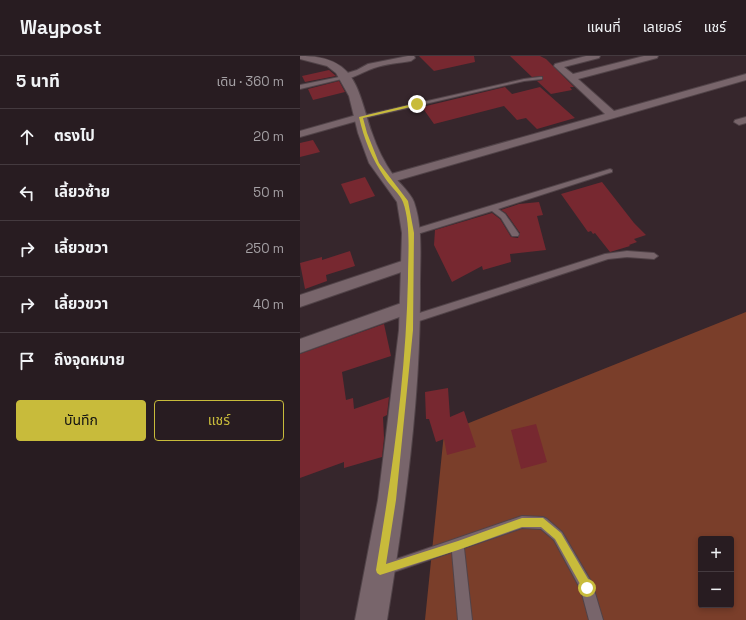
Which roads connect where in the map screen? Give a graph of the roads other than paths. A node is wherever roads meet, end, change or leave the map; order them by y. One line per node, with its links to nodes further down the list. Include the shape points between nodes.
1 (301, 56): 6 (street, via 331,64)
2 (398, 56): 6 (street)
3 (596, 56): 8 (street, via 558,66)
4 (654, 56): 8 (street)
5 (411, 58): 6 (street, via 371,66 360,72)
6 (341, 73): 11 (lane); 13 (street, via 355,96)
7 (540, 78): 13 (lane)
8 (570, 78): 12 (street)
9 (746, 78): 10 (street)
10 (739, 84): 12 (street)
11 (300, 87)
12 (612, 115): 16 (street)
13 (360, 117): 14 (street); 16 (street, via 377,163)
14 (300, 134)
15 (610, 171): 17 (lane)
16 (388, 179): 18 (street, via 405,201)
17 (493, 208): 18 (lane); 19 (lane, via 503,216)
18 (411, 233): 21 (street)
19 (515, 234)
20 (654, 256): 23 (lane, via 608,256)
21 (411, 263): 22 (street); 23 (street)
22 (300, 301)
23 (410, 313): 24 (street); 26 (street, via 392,500)
24 (300, 346)
25 (458, 545): 26 (lane); 28 (lane); 29 (lane, via 522,522 543,523 558,536 587,588)
26 (380, 570): 27 (street)
27 (371, 620)
28 (465, 620)
29 (596, 620)

